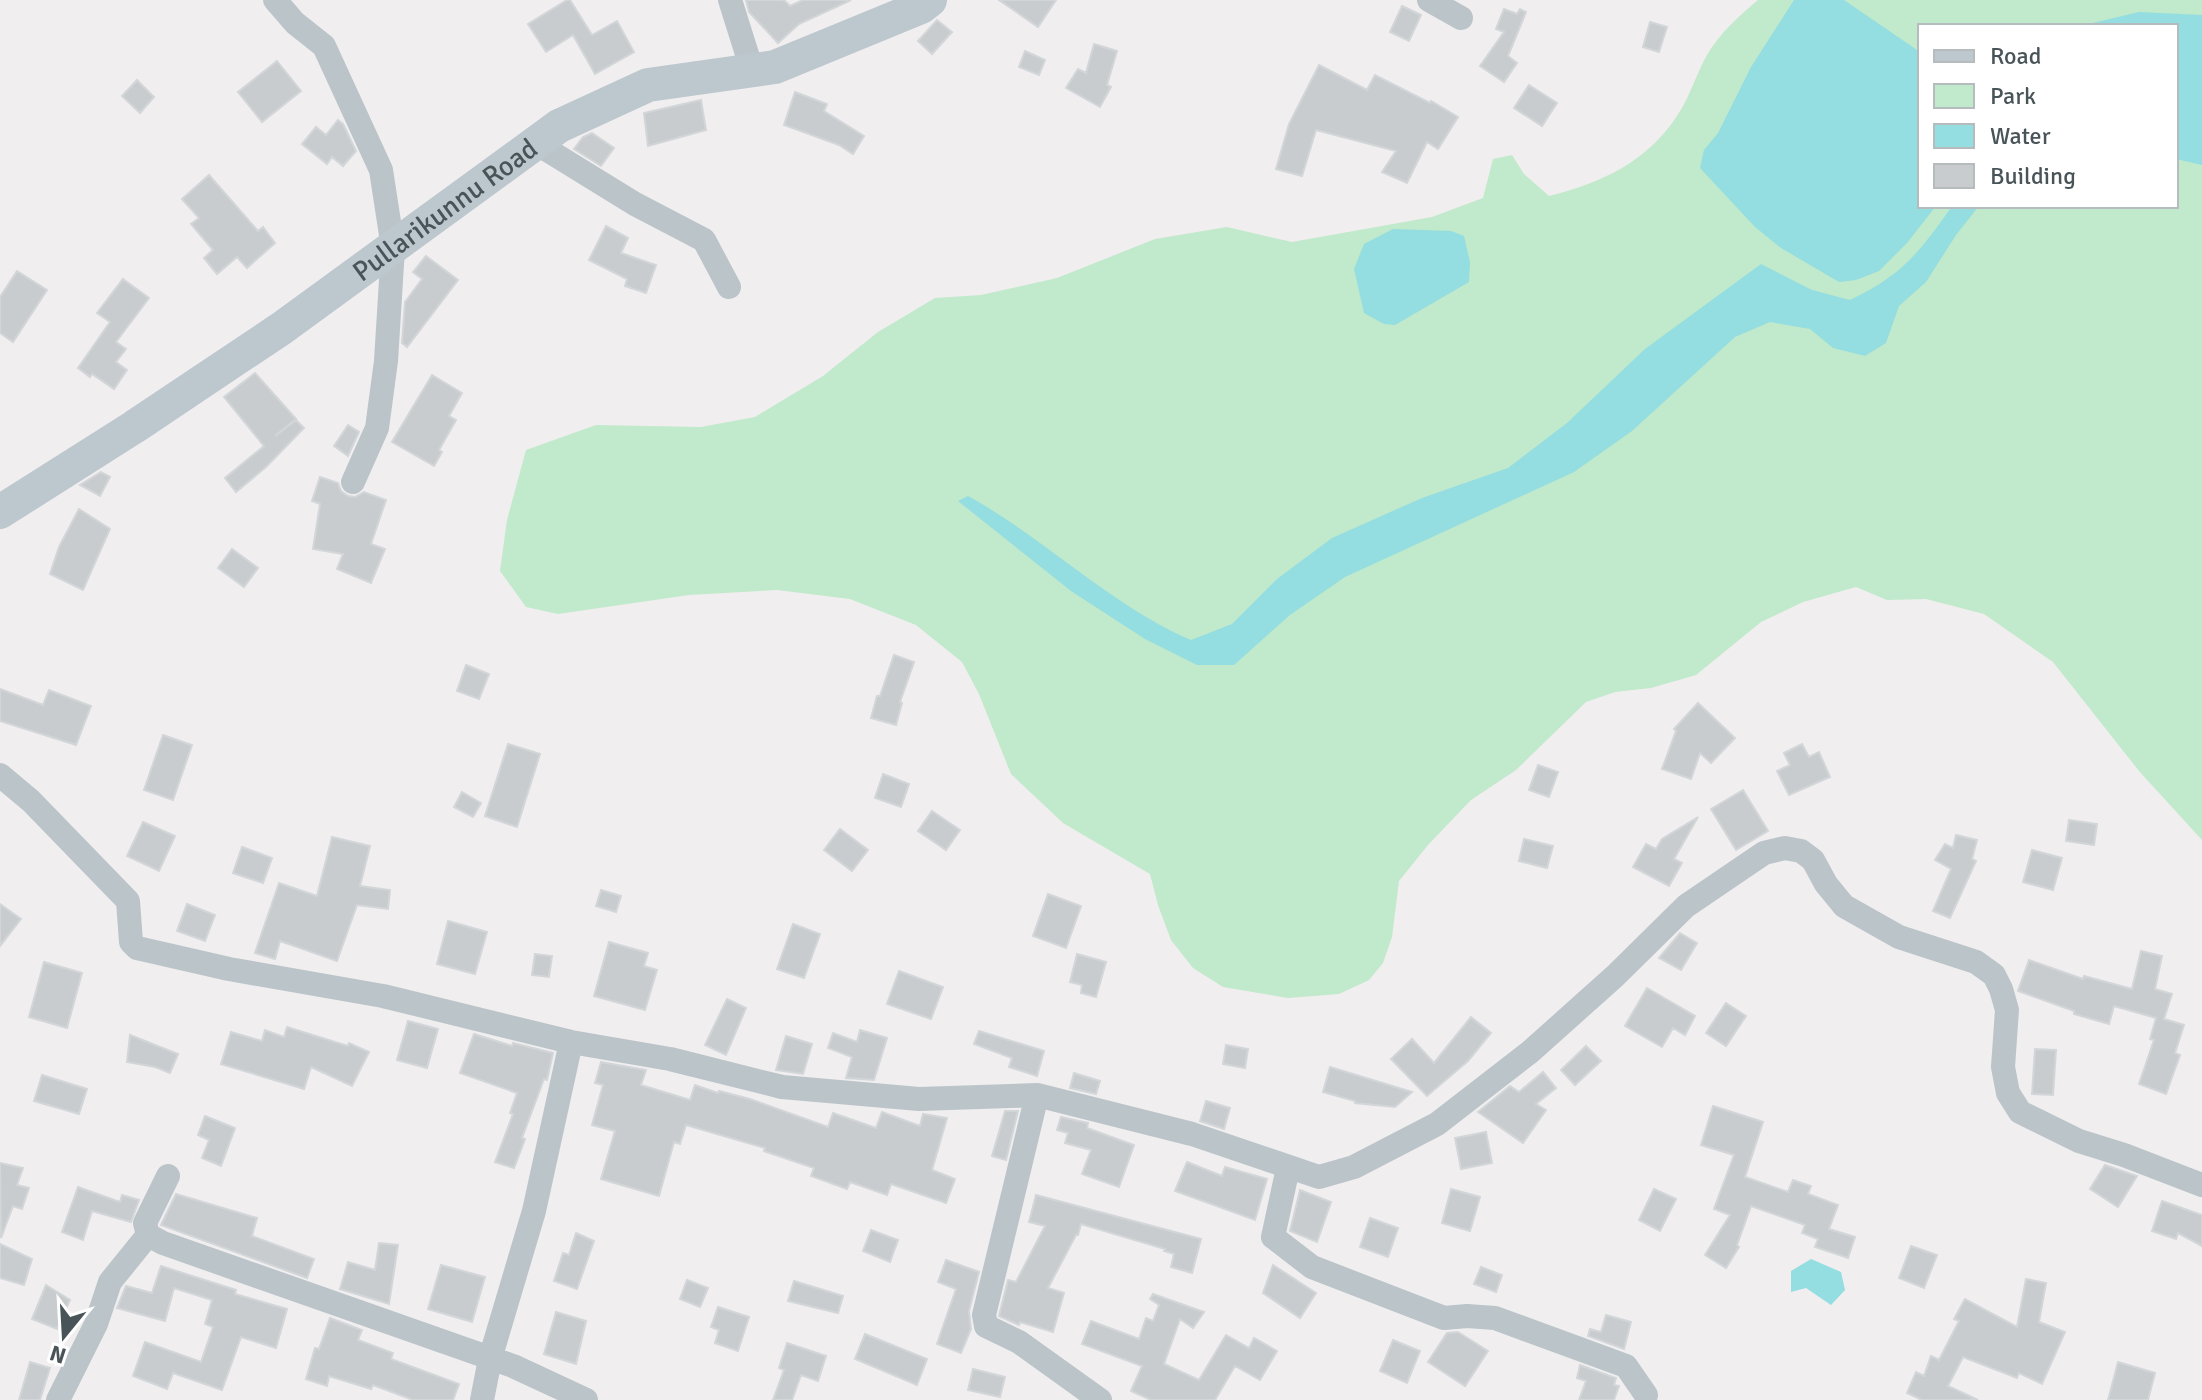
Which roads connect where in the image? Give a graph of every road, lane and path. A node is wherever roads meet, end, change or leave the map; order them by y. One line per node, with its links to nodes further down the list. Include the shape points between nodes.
1 (275, 0): 8 (street, via 324,46 381,170)
2 (730, 0): 6 (street)
3 (1429, 0): 5 (street)
4 (923, 2): 6 (main road, Pullarikunnu Road, via 775,67)
5 (1461, 18)
6 (752, 70): 7 (main road, Pullarikunnu Road, via 648,85 559,126)
7 (536, 143): 8 (main road, Pullarikunnu Road); 9 (street, via 704,240)
8 (393, 248): 10 (street, via 377,428); 11 (main road, Pullarikunnu Road, via 282,328)
9 (729, 287)
10 (353, 482)
11 (0, 512)
12 (0, 775): 13 (street, via 128,901 131,942 137,948 383,996)
13 (571, 1042): 14 (street, via 670,1059 782,1087 919,1099); 19 (street, via 534,1211)
14 (1037, 1095): 15 (street, via 1192,1134); 24 (street, via 984,1315 986,1326 1019,1342)
15 (1288, 1168): 17 (street, via 1319,1177 1338,1173 1437,1124 1530,1052 1686,906 1764,853 1785,848 1813,860 1844,906 1899,937 1976,962 1994,975 2007,1010 2003,1067 2008,1093 2020,1112 2079,1141); 20 (street, via 1273,1237 1312,1267 1444,1318 1495,1318 1626,1366)
16 (168, 1176): 18 (street, via 145,1223)
17 (2202, 1185)
18 (148, 1235): 19 (street); 21 (street, via 110,1282 96,1324)
19 (490, 1359): 22 (street); 23 (street)
20 (1650, 1398)
21 (58, 1400)
22 (482, 1400)
23 (586, 1400)
24 (1100, 1400)

